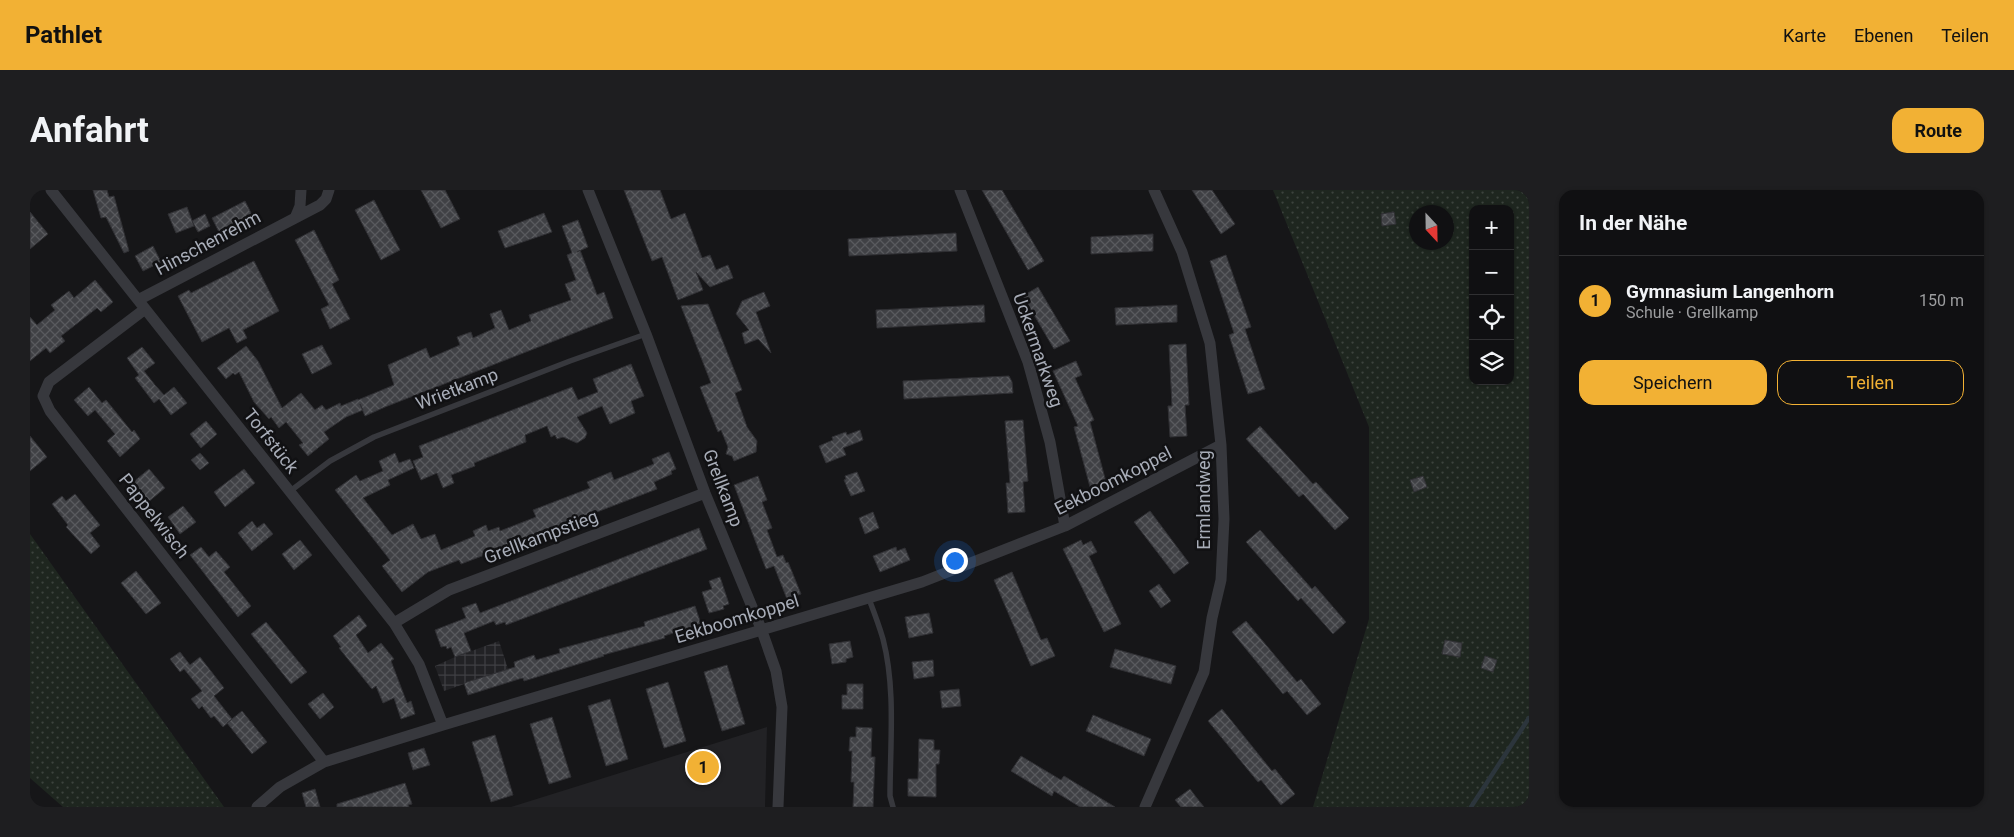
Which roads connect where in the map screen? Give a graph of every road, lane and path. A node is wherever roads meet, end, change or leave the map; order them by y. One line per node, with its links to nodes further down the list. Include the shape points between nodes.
1 (51, 190): 8 (street, Torfstück)
2 (302, 190): 7 (street)
3 (329, 190): 7 (street, Hinschenrehm, via 320,206)
4 (588, 190): 9 (street, Grellkamp)
5 (960, 190): 13 (street, Uckermarkweg, via 1028,362 1050,442)
6 (1154, 190): 10 (street, Ermlandweg, via 1182,252 1210,343)
7 (295, 218): 8 (street, Hinschenrehm)
8 (142, 304): 11 (street, Torfstück); 18 (street, Pappelwisch, via 49,382 43,396 50,411)
9 (646, 334): 11 (lane, Wrietkamp, via 374,437 330,461); 12 (street, Grellkamp)
10 (1222, 445): 13 (street, Eekboomkoppel); 22 (street, Ermlandweg, via 1224,519 1221,580 1204,672)
11 (289, 492): 15 (street, Torfstück)
12 (705, 492): 15 (street, Grellkampstieg, via 449,590); 16 (street, Grellkamp)
13 (1065, 526): 14 (street, Eekboomkoppel, via 922,582)
14 (869, 599): 16 (street, Eekboomkoppel); 21 (lane, via 883,640 888,678 890,796)
15 (394, 623): 17 (street, Torfstück, via 419,664)
16 (762, 631): 17 (street, Eekboomkoppel); 20 (street, Grellkamp, via 776,671 782,707)
17 (443, 725): 18 (street, Eekboomkoppel)
18 (324, 762): 19 (street, Eekboomkoppel, via 280,788)
19 (257, 807)
20 (778, 807)
21 (893, 807)
22 (1145, 807)

